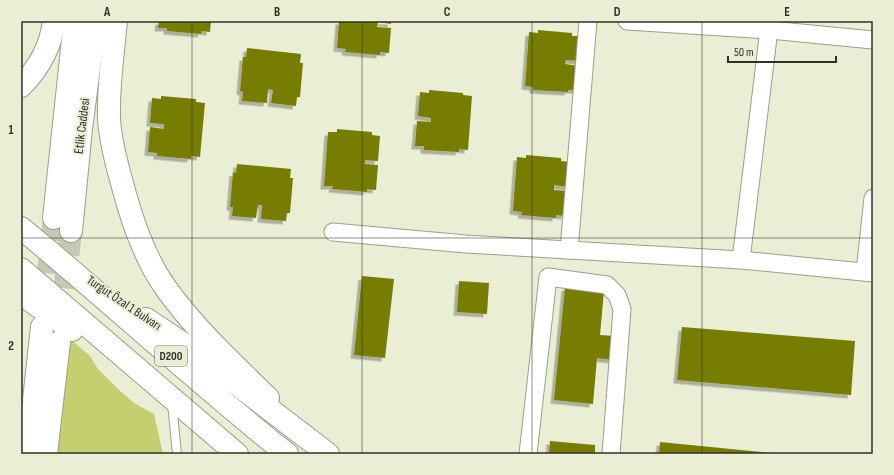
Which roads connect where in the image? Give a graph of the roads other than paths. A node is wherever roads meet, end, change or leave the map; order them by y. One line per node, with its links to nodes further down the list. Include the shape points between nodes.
1 (54, 21): 9 (main road, via 48,46 40,63)
2 (75, 21): 3 (main road, Etlik Caddesi, via 62,224 81,129)
3 (95, 21)
4 (116, 21): 23 (main road, via 109,93 111,137 127,201 153,268 165,287 213,346)
5 (588, 21): 13 (street)
6 (627, 21): 7 (street)
7 (770, 25): 8 (street); 15 (street)
8 (873, 40)
9 (21, 86)
10 (873, 198): 17 (street)
11 (21, 228): 14 (main road, Turgut Özal 1 Bulvarı / D200)
12 (333, 232): 13 (street)
13 (569, 250): 15 (street)
14 (56, 257): 23 (main road, Turgut Özal 1 Bulvarı, via 191,349); 28 (main road, Turgut Özal 1 Bulvarı / D200, via 246,422)
15 (741, 260): 17 (street)
16 (21, 269): 22 (main road, D200)
17 (869, 272)
18 (21, 294): 21 (main road)
19 (42, 328): 24 (main road)
20 (59, 342): 25 (main road)
21 (172, 403): 22 (main road); 26 (lane)
22 (201, 425): 27 (main road, D200)
23 (306, 435): 29 (main road, Turgut Özal 1 Bulvarı); 30 (main road, Turgut Özal 1 Bulvarı)
24 (28, 454)
25 (46, 454)
26 (176, 454)
27 (237, 454)
28 (287, 454)
29 (328, 454)
30 (334, 454)
31 (528, 454): 32 (street, via 548,277 607,285 617,295 622,309)
32 (611, 454)

